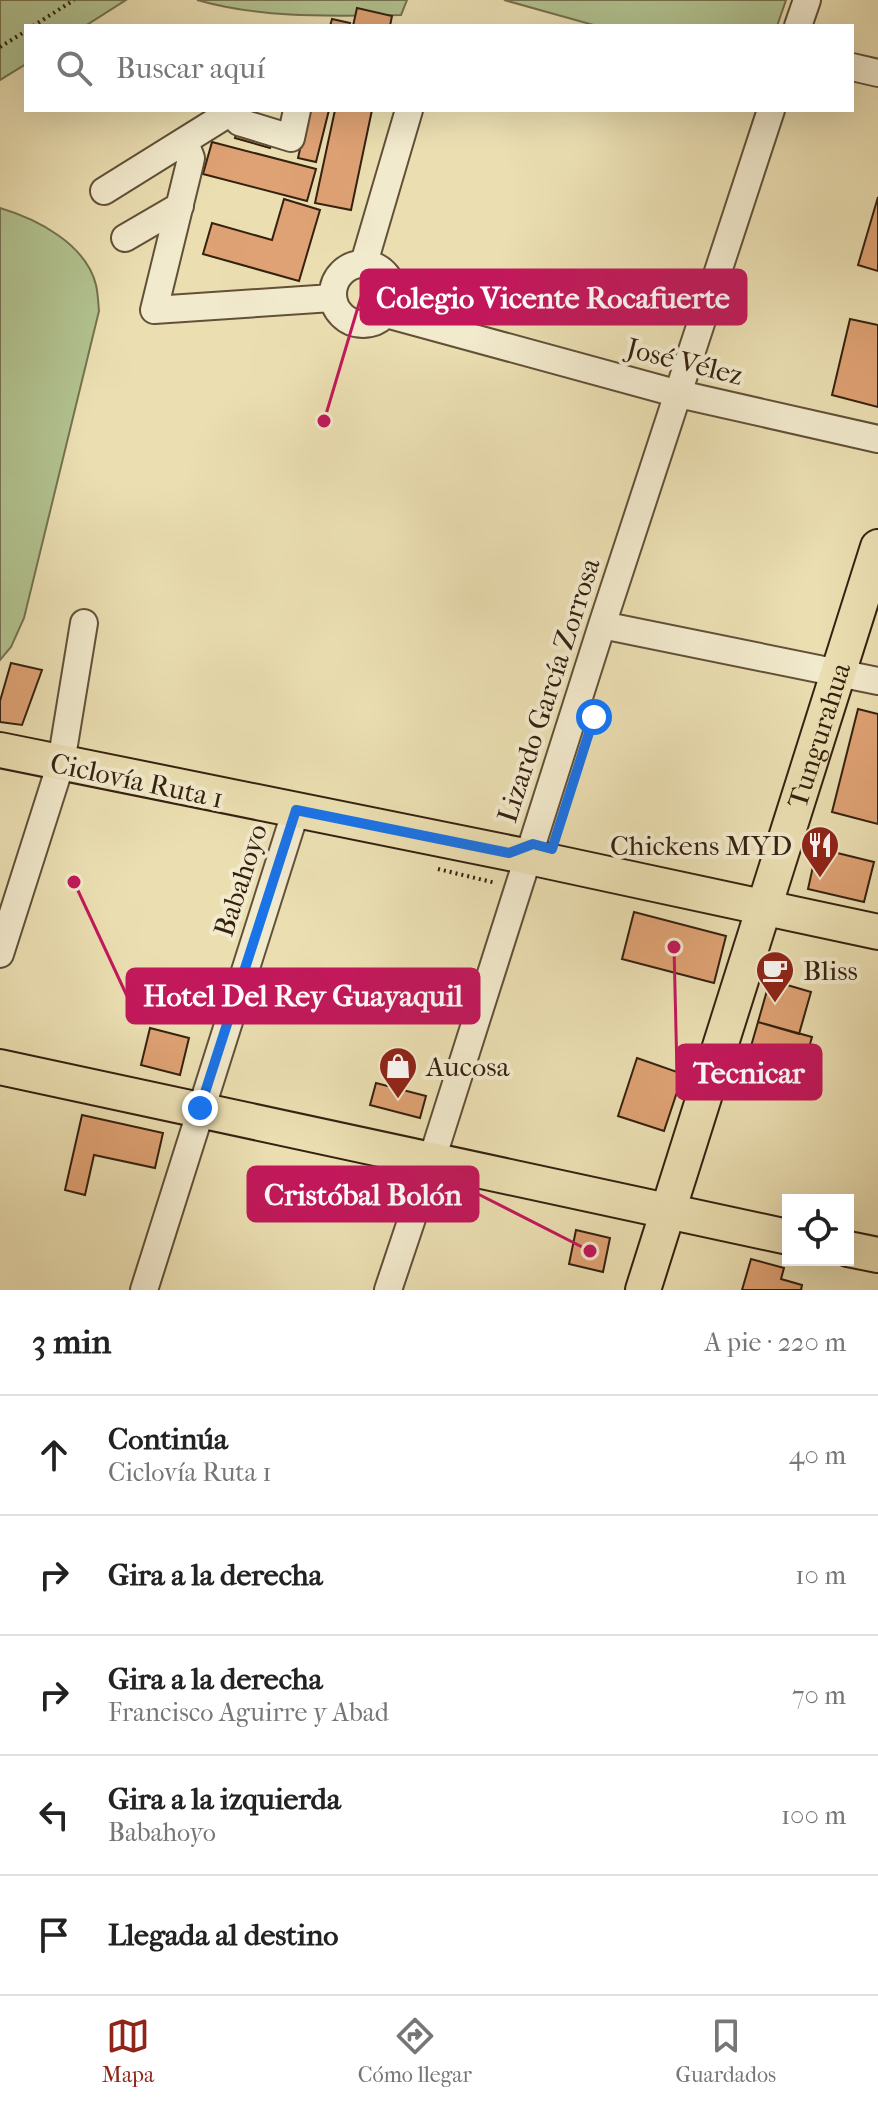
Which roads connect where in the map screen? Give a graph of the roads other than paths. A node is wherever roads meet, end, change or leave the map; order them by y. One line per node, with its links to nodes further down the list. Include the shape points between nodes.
1 (807, 0): 2 (street)
2 (799, 24)
3 (854, 67): 4 (street)
4 (878, 73)
5 (231, 112): 10 (street)
6 (234, 112): 7 (street, via 239,122 291,138)
7 (297, 112)
8 (408, 112): 14 (street)
9 (770, 112): 17 (street, Lizardo García Zorrosa)
10 (185, 142): 11 (street); 12 (street, via 191,158)
11 (104, 191)
12 (180, 206): 13 (street); 15 (street, via 154,310)
13 (125, 238)
14 (364, 263): 15 (street, via 344,269); 16 (street, via 382,271 393,287)
15 (332, 298): 16 (street, via 349,322 369,324)
16 (386, 314): 17 (street, José Vélez)
17 (679, 394): 18 (street, José Vélez); 21 (street, Lizardo García Zorrosa)
18 (878, 439)
19 (878, 547): 22 (main road, Tungurahua)
20 (84, 623): 25 (street)
21 (602, 625): 22 (street); 27 (street, Lizardo García Zorrosa)
22 (838, 673): 23 (street); 28 (main road, Tungurahua)
23 (878, 681)
24 (0, 750): 25 (main road)
25 (61, 763): 26 (main road); 31 (street)
26 (296, 810): 27 (main road); 33 (street, Babahoyo)
27 (522, 861): 28 (main road); 34 (street, Lizardo García Zorrosa)
28 (766, 900): 29 (street); 30 (main road); 35 (main road, Tungurahua)
29 (878, 917)
30 (878, 932)
31 (0, 954)
32 (0, 1067): 33 (main road)
33 (200, 1108): 34 (main road); 39 (street, Babahoyo)
34 (432, 1159): 35 (main road); 40 (street, Lizardo García Zorrosa)
35 (668, 1211): 36 (main road); 41 (main road, Tungurahua)
36 (782, 1236)
37 (854, 1250): 38 (main road)
38 (878, 1255)
39 (144, 1290)
40 (388, 1290)
41 (643, 1290)

